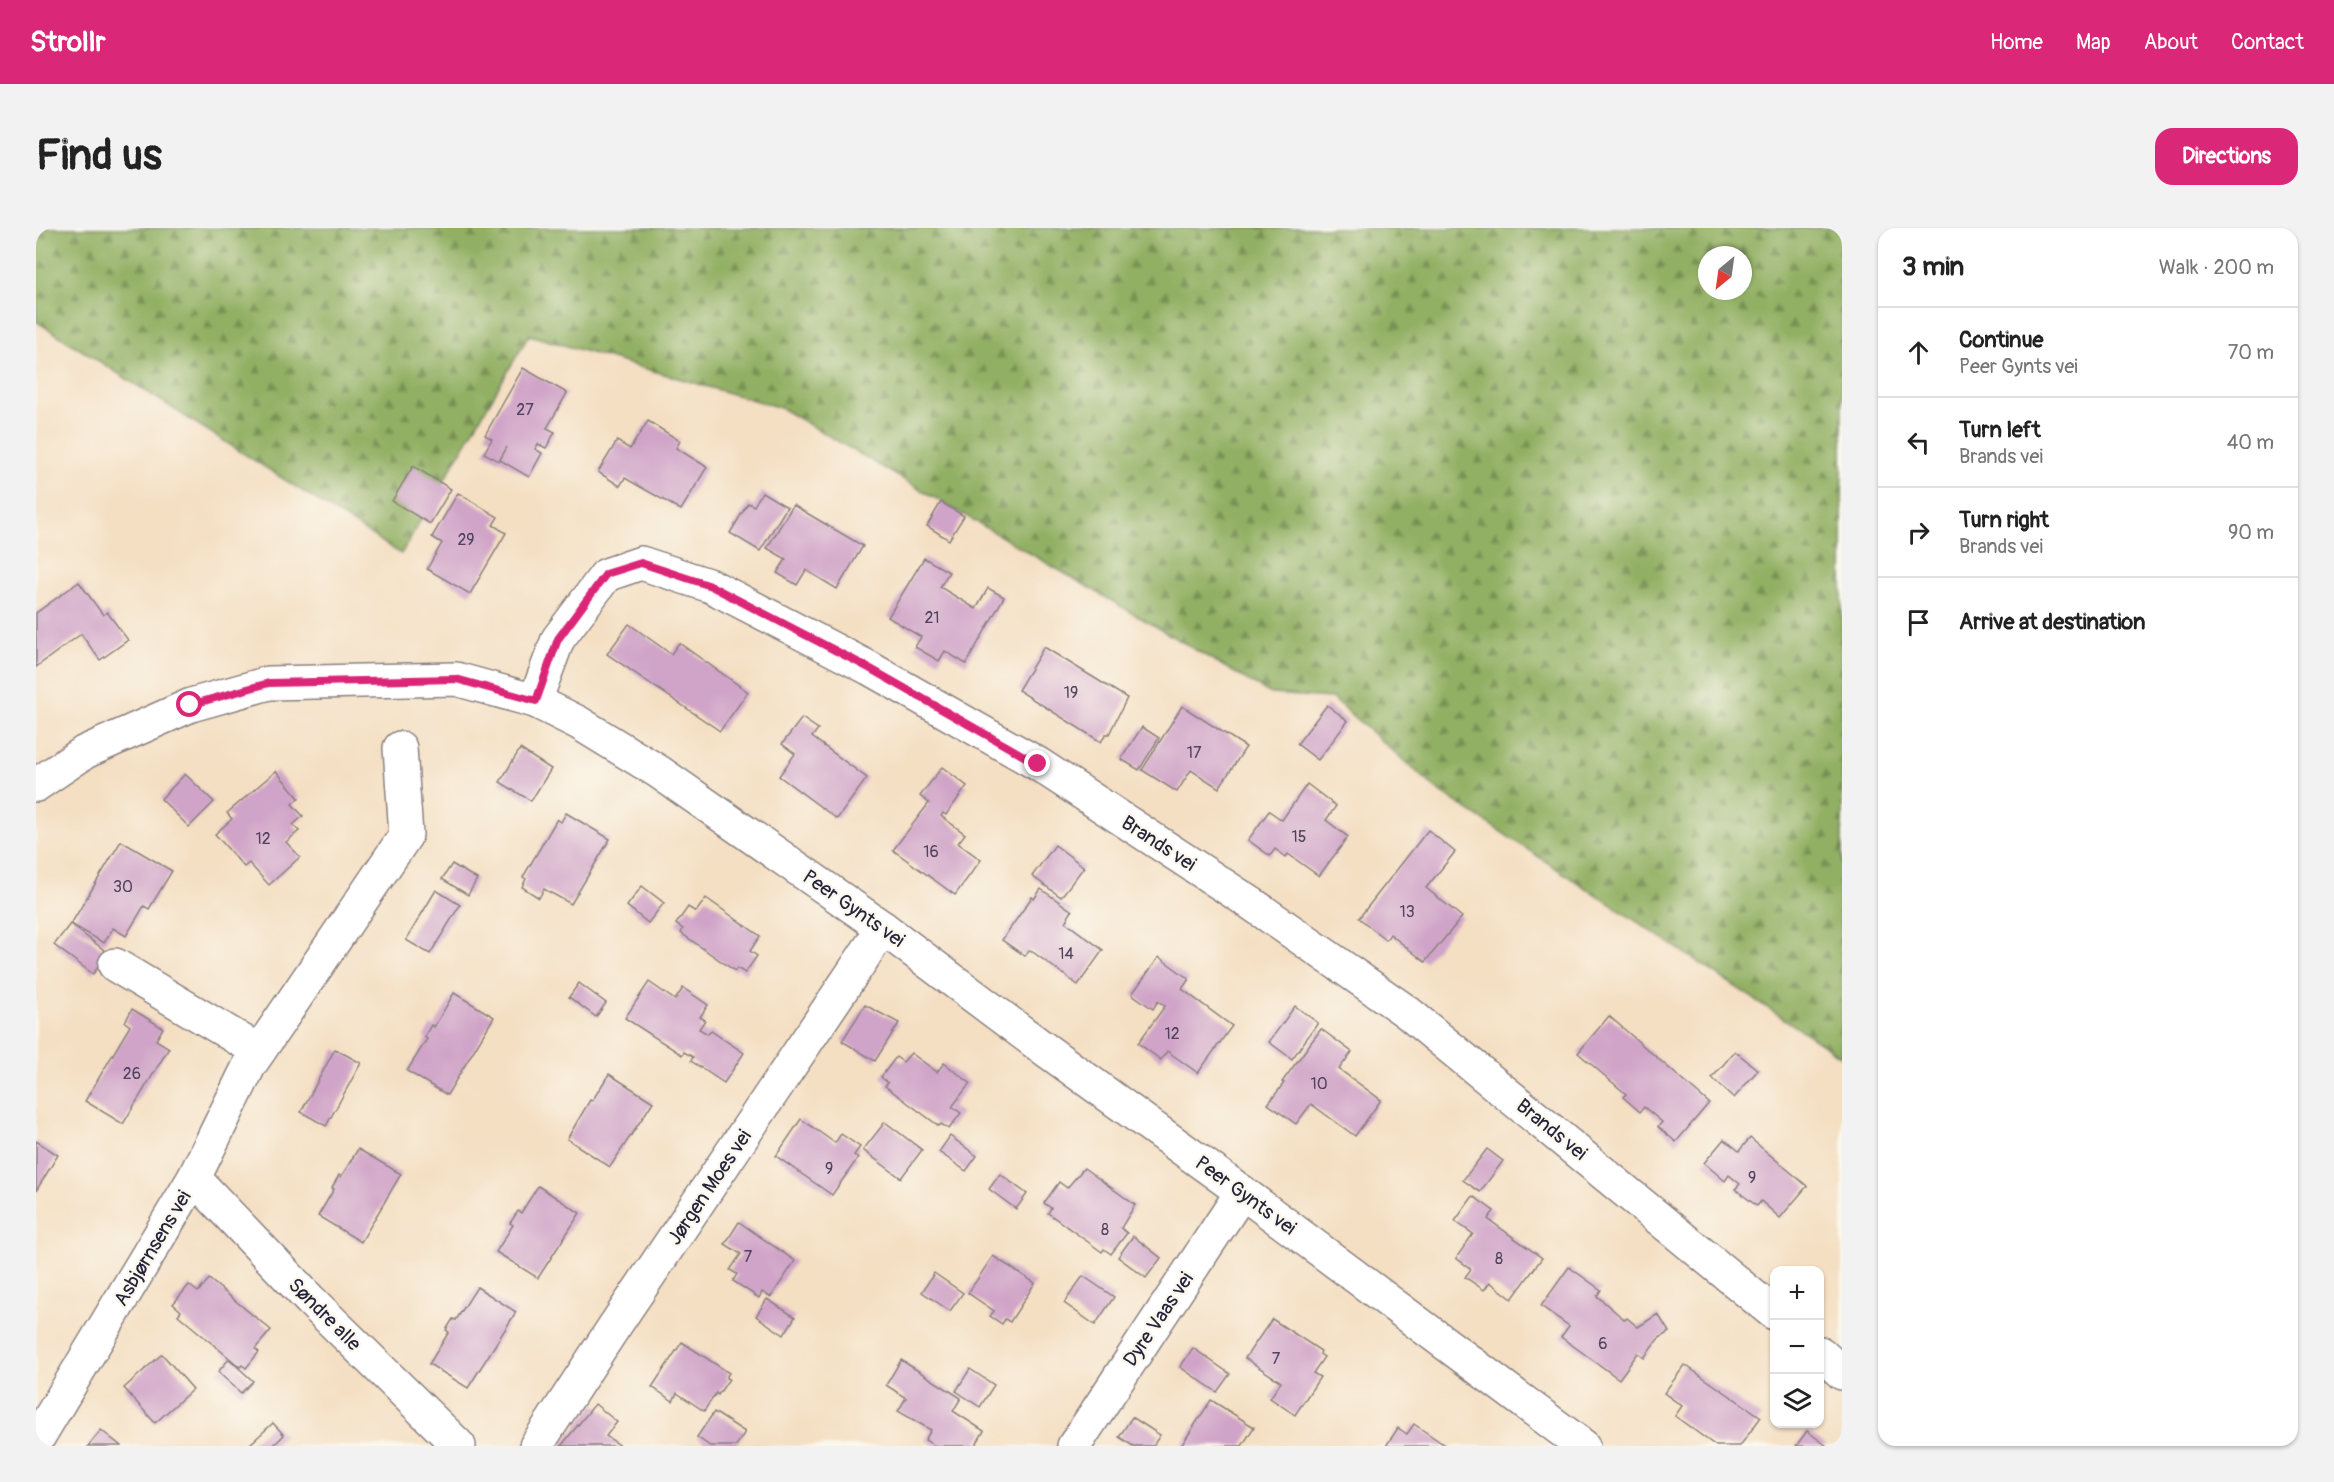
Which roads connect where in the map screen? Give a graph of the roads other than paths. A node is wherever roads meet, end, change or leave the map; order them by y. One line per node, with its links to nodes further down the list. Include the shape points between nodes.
1 (536, 701): 3 (street, Peer Gynts vei, via 456,679 269,683 190,705 85,752); 4 (street, Peer Gynts vei, via 659,772); 9 (street, Brands vei, via 558,639 606,574 641,563 711,586 869,668 1038,764 1252,904 1407,1012)
2 (400, 748): 6 (street, Asbjørnsens vei, via 406,835)
3 (36, 785)
4 (883, 928): 8 (street, Peer Gynts vei); 14 (street, Jørgen Moes vei)
5 (115, 965): 6 (street)
6 (259, 1051): 7 (street, Asbjørnsens vei)
7 (194, 1178): 12 (street, Asbjørnsens vei); 13 (street, Søndre alle, via 310,1300)
8 (1242, 1192): 15 (street, Dyre Vaas vei); 16 (street, Peer Gynts vei)
9 (1770, 1309)
10 (1824, 1357): 11 (street)
11 (1842, 1373)
12 (36, 1441)
13 (459, 1446)
14 (537, 1446)
15 (1074, 1446)
16 (1583, 1446)

